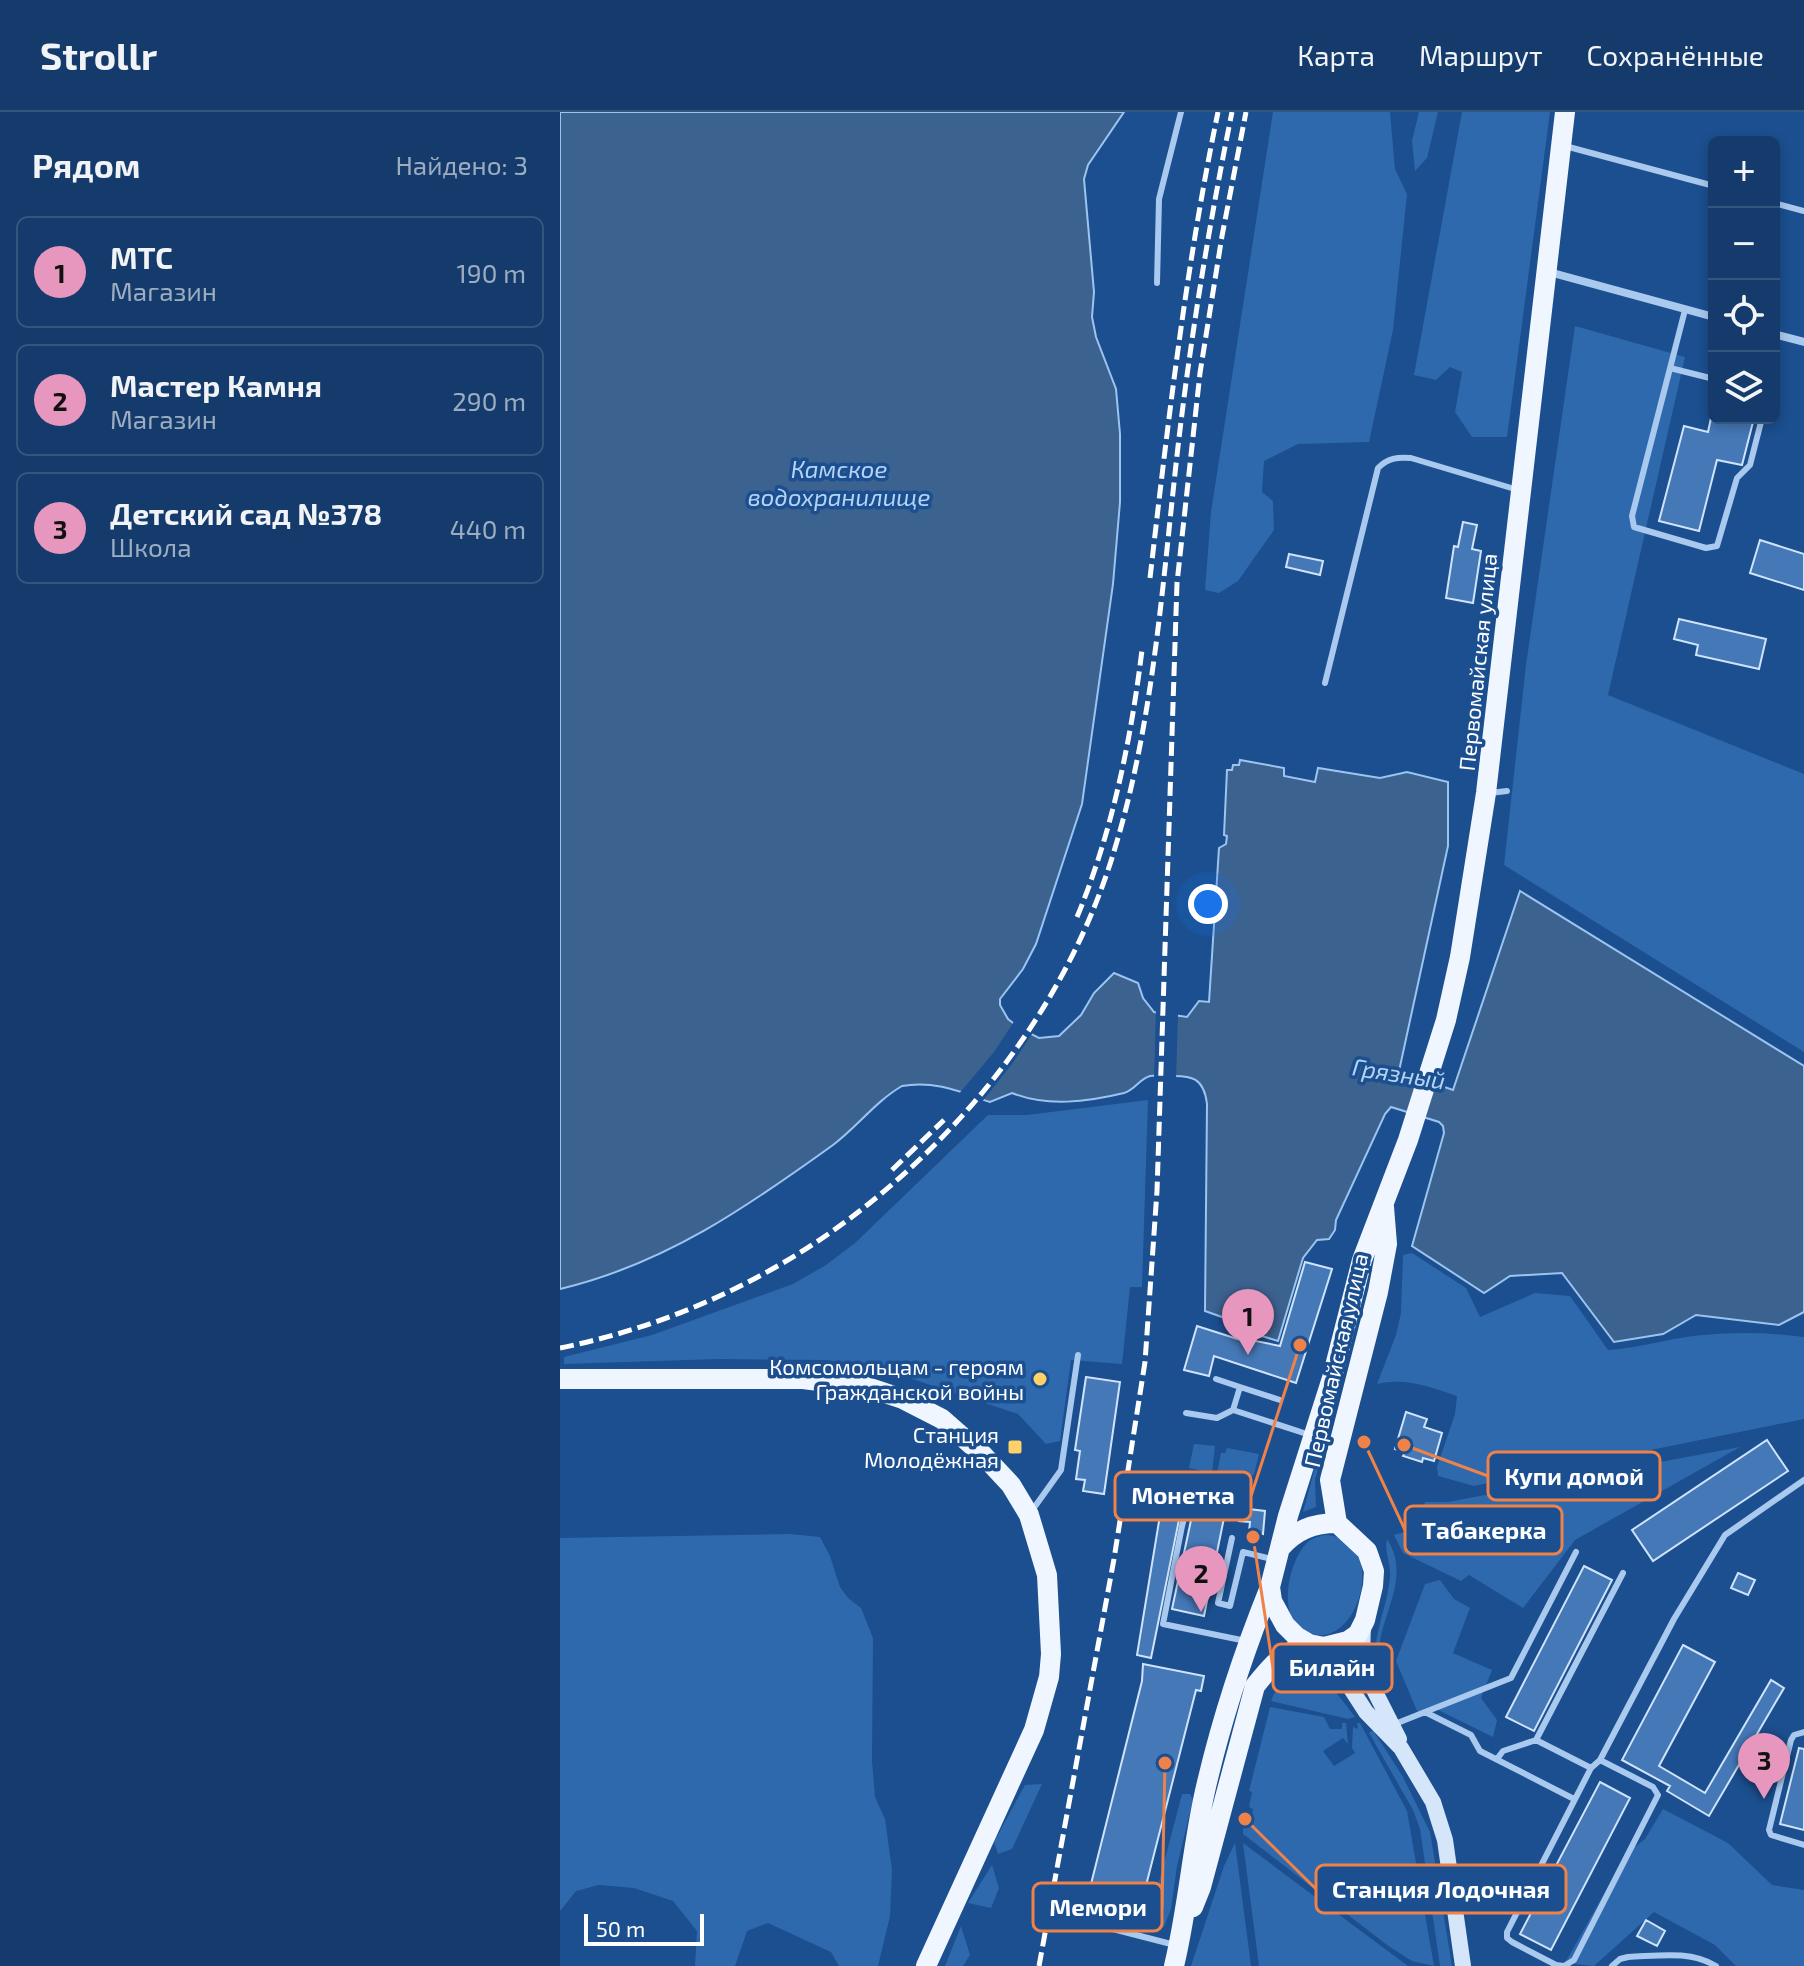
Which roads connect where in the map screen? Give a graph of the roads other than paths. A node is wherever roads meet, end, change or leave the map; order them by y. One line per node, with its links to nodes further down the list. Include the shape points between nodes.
1 (1181, 112): 8 (lane, via 1159,199)
2 (1565, 112): 3 (main road, Первомайская улица)
3 (1562, 145): 4 (lane); 7 (main road, Первомайская улица)
4 (1708, 184)
5 (1780, 205): 6 (lane)
6 (1804, 211)
7 (1548, 272): 9 (street); 16 (main road, Первомайская улица)
8 (1157, 283)
9 (1685, 310): 10 (street); 13 (lane)
10 (1708, 316)
11 (1780, 336): 12 (street)
12 (1804, 342)
13 (1670, 368): 14 (lane); 15 (lane, via 1632,516 1634,527 1706,548 1717,546)
14 (1708, 378)
15 (1760, 424)
16 (1521, 491): 17 (lane, via 1411,458 1385,461 1378,468); 18 (main road, Первомайская улица, via 1497,792 1433,1062)
17 (1325, 683)
18 (1384, 1207): 26 (main road, Первомайская улица, via 1362,1260); 30 (main road, Первомайская улица, via 1387,1244 1378,1292 1330,1480)
19 (1078, 1355): 29 (lane, via 1061,1470)
20 (560, 1379): 29 (main road, via 803,1379 885,1392 927,1409 967,1440 999,1470)
21 (1216, 1379): 22 (lane)
22 (1240, 1387): 23 (lane); 24 (lane)
23 (1280, 1400)
24 (1233, 1410): 25 (lane, via 1217,1418); 26 (lane)
25 (1186, 1413)
26 (1313, 1436): 35 (main road, Первомайская улица)
27 (1804, 1480): 47 (lane, via 1725,1535)
28 (1191, 1492): 39 (lane, via 1163,1624)
29 (1029, 1515): 53 (main road, via 1049,1597 1051,1654 1044,1703)
30 (1337, 1523): 35 (main road, via 1305,1528 1291,1536); 38 (main road, via 1371,1559 1373,1586)
31 (1232, 1538): 32 (lane)
32 (1230, 1549): 33 (lane); 33 (lane, via 1218,1603 1230,1606)
33 (1243, 1552): 35 (lane)
34 (1576, 1552): 41 (lane, via 1511,1678)
35 (1278, 1555): 37 (main road)
36 (1623, 1573): 44 (lane)
37 (1270, 1587): 39 (main road); 40 (main road, via 1277,1614 1297,1637)
38 (1363, 1624): 40 (main road, via 1348,1641); 42 (street, via 1367,1676)
39 (1248, 1642): 52 (main road, via 1205,1789)
40 (1316, 1646): 45 (street); 52 (main road, via 1286,1652 1255,1686 1201,1887)
41 (1425, 1712): 42 (lane); 46 (lane, via 1471,1735 1480,1751)
42 (1392, 1725): 45 (street)
43 (1804, 1732): 50 (lane, via 1791,1740 1769,1830)
44 (1536, 1740): 46 (lane, via 1503,1751); 48 (lane)
45 (1401, 1748): 54 (street, via 1433,1802 1445,1840)
46 (1497, 1759): 49 (lane)
47 (1600, 1760): 48 (lane); 55 (lane, via 1653,1787 1658,1795 1574,1960)
48 (1591, 1768): 49 (lane)
49 (1574, 1799): 55 (lane, via 1507,1932 1512,1942)
50 (1804, 1845)
51 (1109, 1928): 52 (lane)
52 (1179, 1947)
53 (926, 1966)
54 (1463, 1966)
55 (1564, 1966)
56 (1612, 1966): 57 (lane, via 1628,1957 1685,1955)
57 (1716, 1966)

